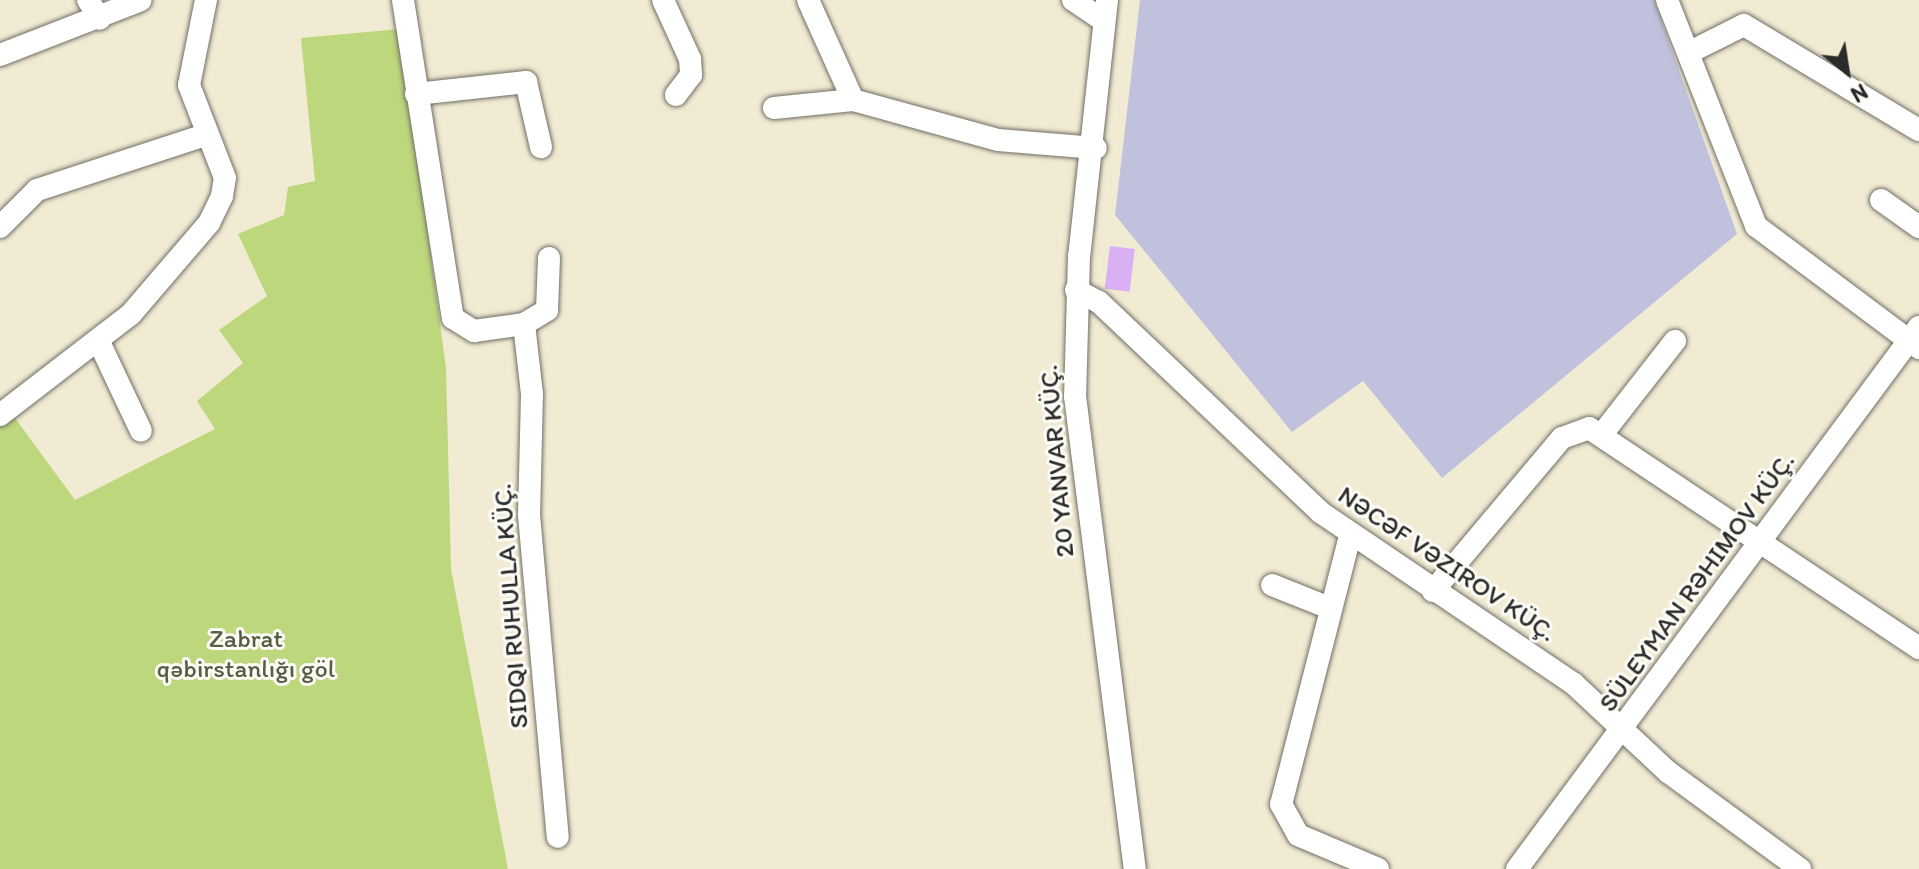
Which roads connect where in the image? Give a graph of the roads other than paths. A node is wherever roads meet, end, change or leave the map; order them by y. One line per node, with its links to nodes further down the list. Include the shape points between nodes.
1 (141, 0): 8 (street)
2 (206, 0): 17 (street, via 189,85)
3 (403, 0): 12 (street)
4 (663, 0): 13 (street, via 690,59 691,75)
5 (808, 0): 14 (street)
6 (1073, 0): 9 (street)
7 (1667, 0): 10 (street)
8 (94, 10): 11 (street)
9 (1106, 10): 19 (street, 20 YANVAR KÜÇ.)
10 (1690, 52): 16 (street, via 1744,25); 26 (street, via 1756,226)
11 (0, 55)
12 (416, 94): 18 (street, via 526,82); 25 (street, via 453,318 474,331)
13 (676, 95)
14 (853, 100): 15 (street); 19 (street, via 998,140)
15 (774, 108)
16 (1919, 130)
17 (205, 135): 21 (street, via 53,183 22,201); 28 (street, via 225,178 222,196 199,234)
18 (541, 147)
19 (1096, 148): 24 (street, 20 YANVAR KÜÇ.)
20 (1881, 200): 22 (street)
21 (0, 227)
22 (1919, 227)
23 (549, 258): 25 (street, via 547,310)
24 (1076, 290): 32 (street, NƏCƏF VƏZIROV KÜÇ., via 1099,302); 41 (street, 20 YANVAR KÜÇ., via 1077,433)
25 (524, 324): 39 (street, SIDQI RUHULLA KÜÇ., via 532,394 529,515)
26 (1916, 339): 33 (street, SÜLEYMAN RƏHIMOV KÜÇ.)
27 (1675, 341): 31 (street)
28 (99, 342): 29 (street); 30 (street)
29 (0, 415)
30 (141, 431)
31 (1603, 433): 33 (street); 35 (street, via 1589,428 1562,438)
32 (1350, 536): 35 (street, NƏCƏF VƏZIROV KÜÇ.); 36 (street)
33 (1761, 542): 37 (street); 38 (street, SÜLEYMAN RƏHIMOV KÜÇ.)
34 (1272, 585): 36 (street)
35 (1433, 591): 38 (street, NƏCƏF VƏZIROV KÜÇ., via 1574,684)
36 (1327, 607): 42 (street, via 1282,817 1298,835)
37 (1919, 648)
38 (1622, 730): 40 (street, SÜLEYMAN RƏHIMOV KÜÇ.); 43 (street, NƏCƏF VƏZIROV KÜÇ.)
39 (558, 837)
40 (1528, 865)
41 (1135, 869)
42 (1378, 869)
43 (1800, 869)

